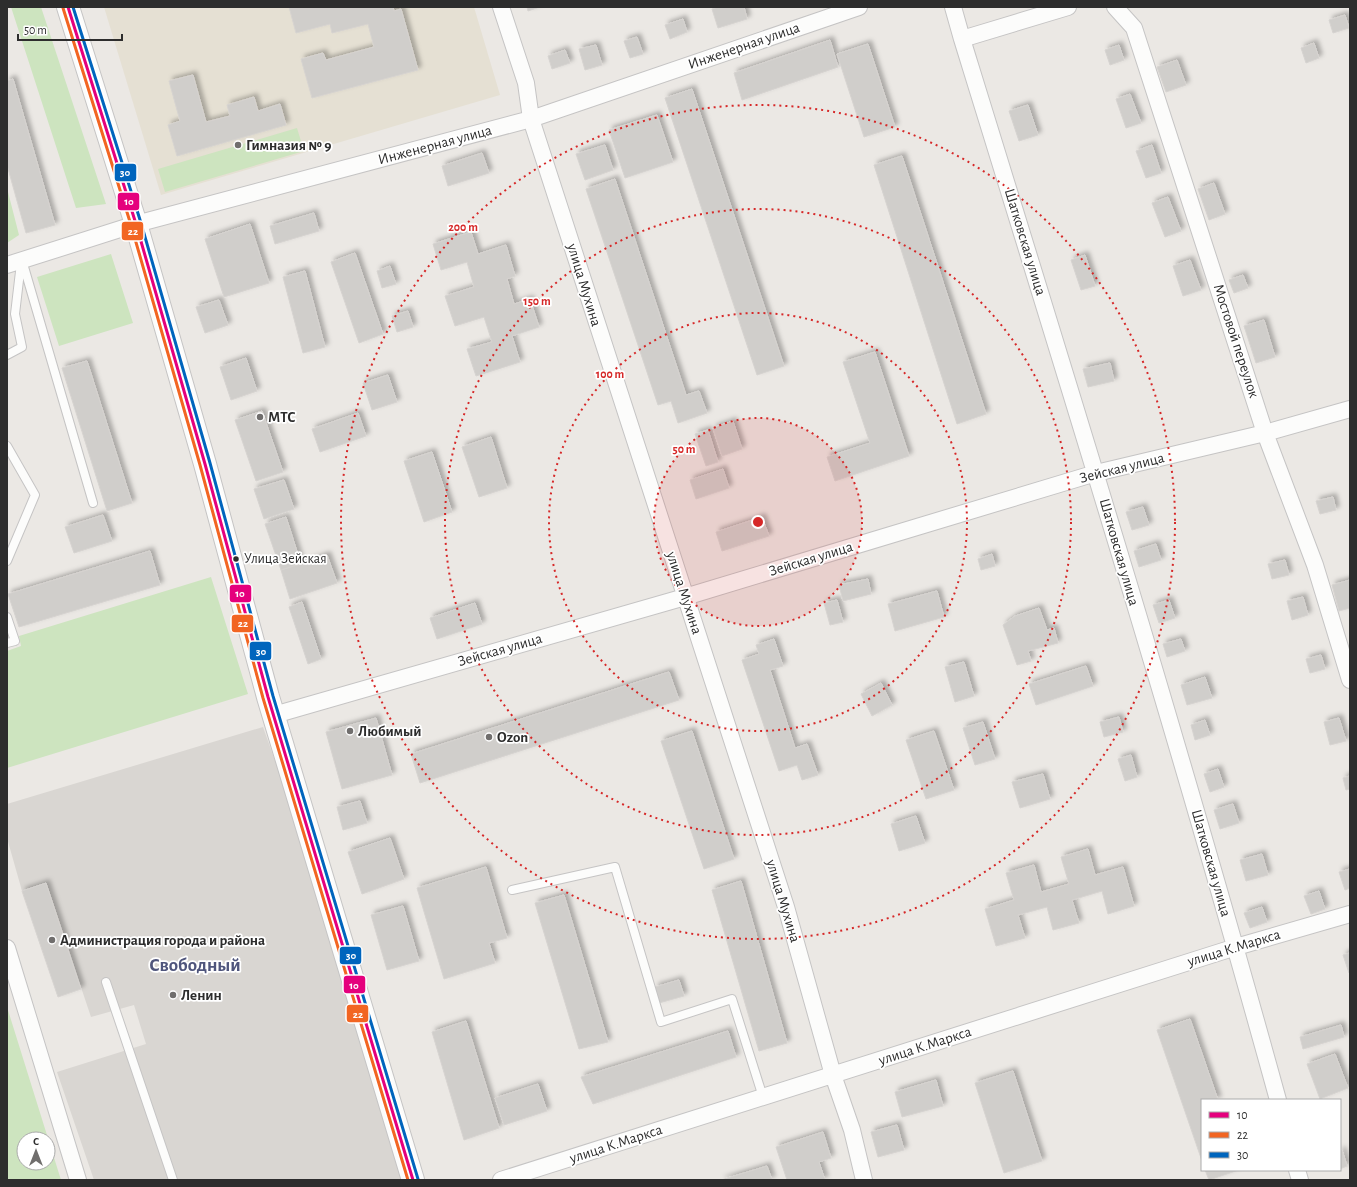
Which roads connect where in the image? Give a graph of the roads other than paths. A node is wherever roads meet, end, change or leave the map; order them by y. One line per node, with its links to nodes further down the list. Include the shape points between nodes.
1 (68, 7): 9 (main road)
2 (501, 7): 8 (street, улица Мухина, via 526,83)
3 (859, 7): 8 (street, Инженерная улица)
4 (953, 7): 7 (street, Шатковская улица)
5 (1068, 7): 7 (street)
6 (1115, 7): 13 (street, Мостовой переулок, via 1134,28)
7 (962, 39): 15 (street, Шатковская улица)
8 (531, 119): 9 (street, Инженерная улица); 18 (street, улица Мухина)
9 (136, 224): 10 (street, Инженерная улица); 22 (main road)
10 (14, 262): 11 (lane, via 15,314 22,347); 16 (lane)
11 (7, 355)
12 (1350, 409): 13 (street, Зейская улица)
13 (1266, 433): 15 (street, Зейская улица); 21 (street, Мостовой переулок, via 1315,565)
14 (7, 446): 17 (lane, via 35,495)
15 (1096, 473): 18 (street, Зейская улица); 25 (street, Шатковская улица)
16 (92, 503)
17 (7, 561)
18 (685, 597): 22 (street, Зейская улица); 28 (street, улица Мухина, via 786,907)
19 (7, 617): 20 (lane, via 15,640)
20 (7, 643)
21 (1350, 680)
22 (274, 715): 33 (main road)
23 (512, 890): 29 (lane, via 615,867 661,1022 732,999)
24 (1350, 914): 25 (street, улица К.Маркса)
25 (1236, 947): 28 (street, улица К.Маркса); 30 (street, Шатковская улица)
26 (7, 948): 31 (street)
27 (106, 982): 32 (lane)
28 (833, 1076): 29 (street, улица К.Маркса); 35 (street, улица Мухина, via 852,1130)
29 (763, 1097): 34 (street, улица К.Маркса)
30 (1278, 1099)
31 (78, 1180)
32 (173, 1180)
33 (413, 1180)
34 (501, 1180)
35 (864, 1180)

